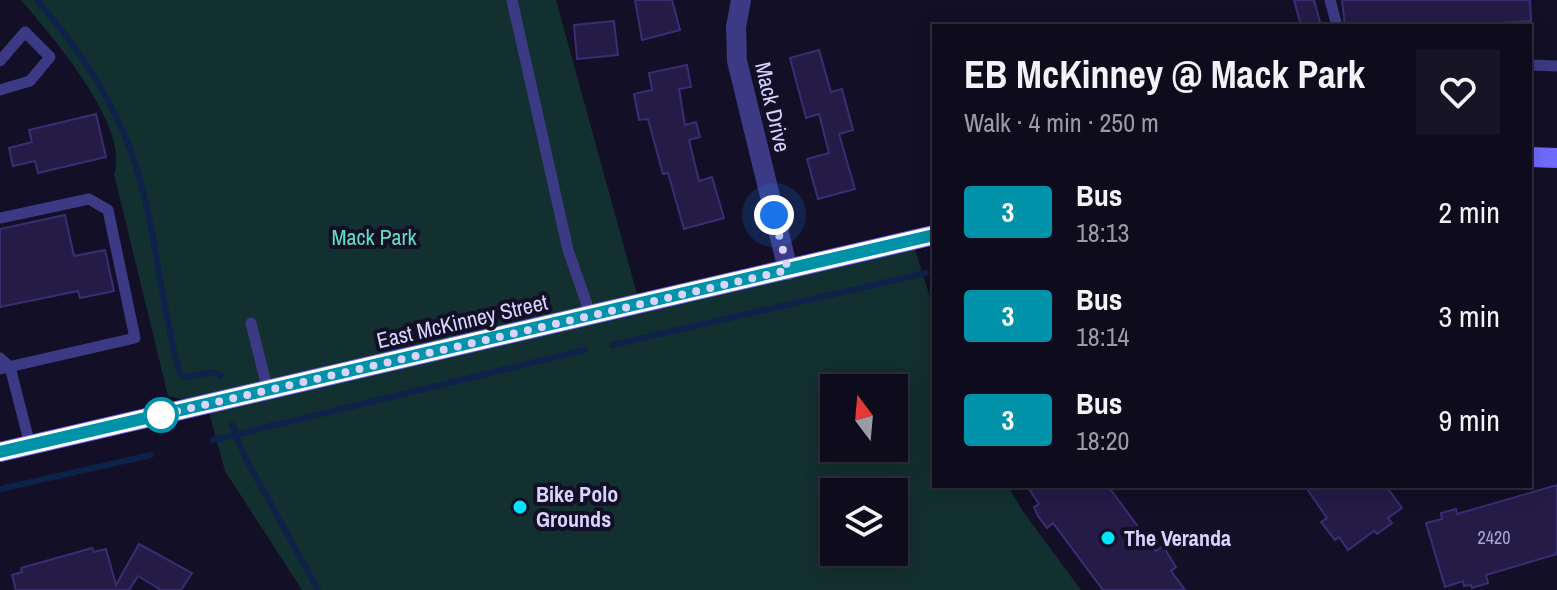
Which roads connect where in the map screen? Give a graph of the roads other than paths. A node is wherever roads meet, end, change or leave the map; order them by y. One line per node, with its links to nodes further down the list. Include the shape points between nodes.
1 (512, 0): 14 (lane, via 568,250)
2 (741, 0): 13 (street, Mack Drive, via 737,61)
3 (1330, 0): 4 (lane)
4 (1336, 24)
5 (0, 61): 8 (lane, via 25,32 50,57 30,81)
6 (1532, 65): 7 (lane)
7 (1557, 66)
8 (0, 90)
9 (1532, 157): 10 (main road)
10 (1557, 158)
11 (0, 218): 17 (lane, via 89,199 108,210 135,338)
12 (932, 235): 13 (main road, East McKinney Street)
13 (788, 270): 14 (main road, East McKinney Street)
14 (591, 316): 18 (main road, East McKinney Street)
15 (251, 323): 18 (lane)
16 (0, 358): 17 (lane)
17 (5, 368): 19 (lane)
18 (268, 391): 19 (main road, East McKinney Street)
19 (30, 445): 20 (main road, East McKinney Street)
20 (0, 452)

